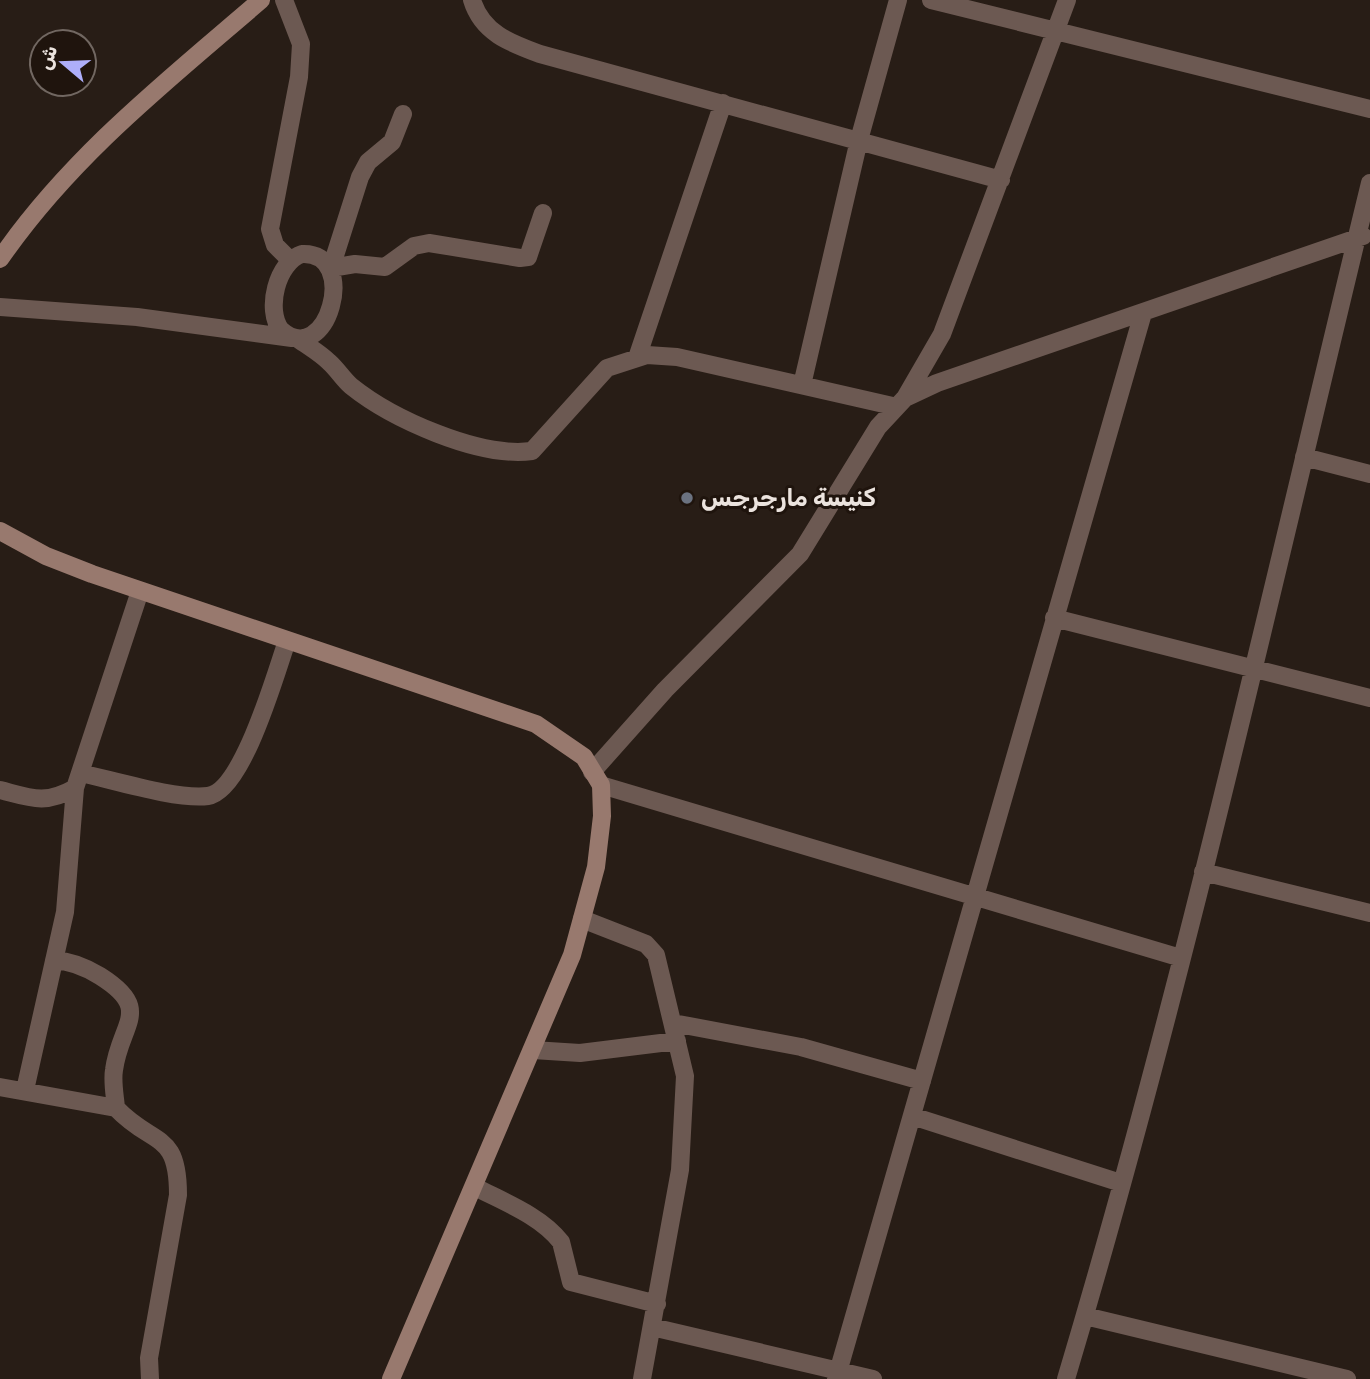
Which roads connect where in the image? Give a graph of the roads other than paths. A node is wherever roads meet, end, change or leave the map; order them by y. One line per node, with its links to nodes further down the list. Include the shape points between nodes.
1 (261, 0): 16 (street, via 112,128 22,227)
2 (284, 0): 17 (street, via 301,44 299,77 270,229 275,245)
3 (472, 0): 8 (street, via 482,20 506,41)
4 (898, 0): 11 (street)
5 (931, 0): 7 (street)
6 (1067, 0): 7 (street)
7 (1058, 31): 9 (street); 12 (street)
8 (723, 103): 11 (street); 22 (street)
9 (1370, 109)
10 (403, 114): 18 (street, via 392,142 368,162 360,177)
11 (859, 140): 12 (street); 23 (street)
12 (1001, 180): 24 (street, via 942,334)
13 (1370, 183): 15 (street)
14 (543, 213): 18 (street, via 528,257 429,243 414,246 386,267 355,264)
15 (1363, 236): 20 (street); 25 (street)
16 (0, 259)
17 (290, 260): 18 (street, via 302,254 316,255); 21 (street, via 282,270 274,312 277,325)
18 (331, 268): 21 (street, via 334,281 326,323 312,337)
19 (0, 307): 21 (street, via 137,317)
20 (1143, 313): 24 (street, via 937,383); 29 (street)
21 (295, 338): 22 (street, via 380,405 421,426 511,454 532,451 607,368)
22 (638, 358): 23 (street, via 677,357)
23 (802, 385): 24 (street)
24 (901, 402): 33 (street, via 878,426 800,554 665,690)
25 (1304, 457): 26 (street); 31 (street)
26 (1370, 474)
27 (0, 531): 28 (street, via 46,556)
28 (140, 591): 30 (street); 34 (street)
29 (1054, 618): 31 (street); 37 (street)
30 (287, 640): 33 (street, via 536,724 583,757); 34 (street, via 242,762 219,791 209,796)
31 (1252, 670): 32 (street); 36 (street)
32 (1370, 698)
33 (596, 779): 37 (street); 39 (street, via 602,816 596,867)
34 (77, 780): 35 (street, via 59,797 42,801); 41 (street, via 65,912)
35 (0, 790)
36 (1203, 872): 38 (street); 40 (street)
37 (975, 896): 40 (street); 44 (street)
38 (1370, 913)
39 (582, 919): 42 (street, via 646,944 656,955); 43 (street)
40 (1181, 958): 49 (street)
41 (54, 960): 46 (street); 47 (street, via 91,970 129,999 131,1011 114,1070)
42 (675, 1032): 43 (street, via 580,1053); 44 (street, via 801,1047); 51 (street, via 685,1076 680,1170)
43 (533, 1050): 50 (street)
44 (922, 1081): 48 (street)
45 (0, 1087): 46 (street)
46 (25, 1090): 47 (street)
47 (116, 1108): 55 (street, via 133,1126 167,1144 178,1167 178,1195 149,1358)
48 (912, 1116): 49 (street); 54 (street)
49 (1121, 1183): 52 (street)
50 (475, 1187): 51 (street, via 524,1212 557,1236 571,1282); 56 (street)
51 (657, 1304): 53 (street)
52 (1085, 1316): 59 (street); 60 (street)
53 (652, 1327): 54 (street); 57 (street)
54 (837, 1374): 58 (street)
55 (150, 1379)
56 (391, 1379)
57 (642, 1379)
58 (873, 1379)
59 (1066, 1379)
60 (1347, 1379)

